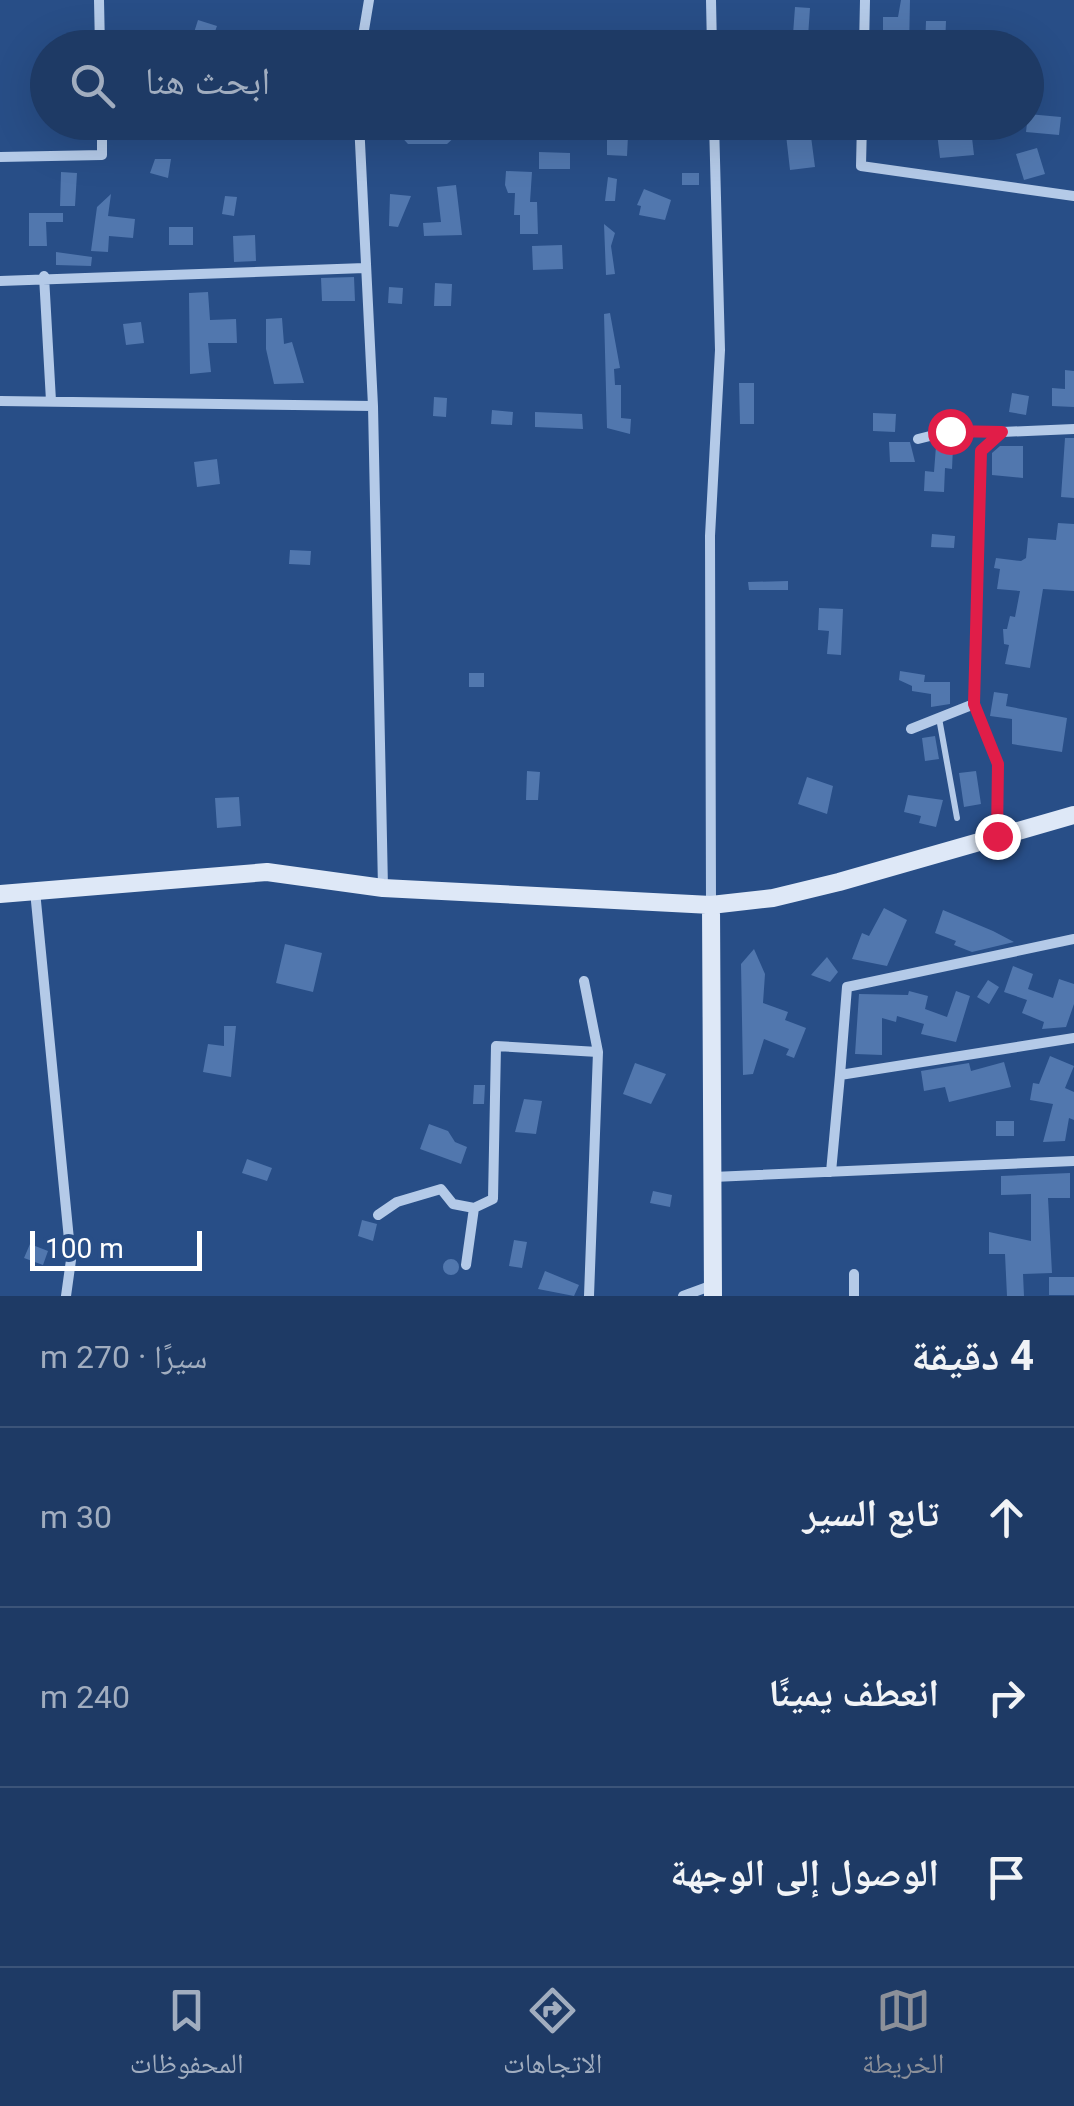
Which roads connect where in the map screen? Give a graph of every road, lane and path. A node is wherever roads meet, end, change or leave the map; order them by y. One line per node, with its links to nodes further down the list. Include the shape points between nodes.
1 (99, 0): 5 (street)
2 (368, 0): 6 (street)
3 (711, 0): 7 (street)
4 (865, 0): 8 (street)
5 (100, 30)
6 (364, 30)
7 (712, 30)
8 (864, 30)
9 (102, 140): 13 (street, via 102,155)
10 (360, 140): 15 (street)
11 (714, 140): 33 (street, via 720,350 710,536)
12 (862, 140): 14 (street, via 861,166)
13 (0, 158)
14 (1074, 196)
15 (364, 268): 16 (street); 20 (street)
16 (44, 276): 17 (street); 18 (street)
17 (0, 281)
18 (51, 401): 19 (street); 20 (street)
19 (0, 402)
20 (373, 406): 30 (street)
21 (1074, 429): 22 (street)
22 (1002, 432): 23 (street, via 950,431); 24 (street, via 981,451)
23 (918, 440)
24 (974, 704): 25 (street); 29 (street, via 998,764)
25 (939, 718): 26 (street); 28 (lane)
26 (911, 730)
27 (1074, 815): 29 (street)
28 (957, 818)
29 (997, 836): 33 (street, via 773,898)
30 (382, 888): 31 (street, via 267,872); 33 (street)
31 (35, 891): 32 (street); 47 (street, via 71,1260)
32 (0, 894)
33 (711, 904): 41 (street)
34 (1074, 939): 38 (street, via 847,987)
35 (584, 981): 37 (street)
36 (1074, 1038): 38 (street)
37 (598, 1052): 42 (street, via 496,1046 492,1199); 48 (street)
38 (840, 1075): 40 (street)
39 (1074, 1161): 40 (street)
40 (831, 1172): 41 (street)
41 (712, 1177): 46 (street)
42 (474, 1208): 43 (street, via 453,1204 441,1189); 44 (street)
43 (378, 1214)
44 (466, 1265)
45 (854, 1274): 50 (street)
46 (713, 1290): 49 (street)
47 (66, 1296)
48 (589, 1296)
49 (683, 1296)
50 (854, 1296)

